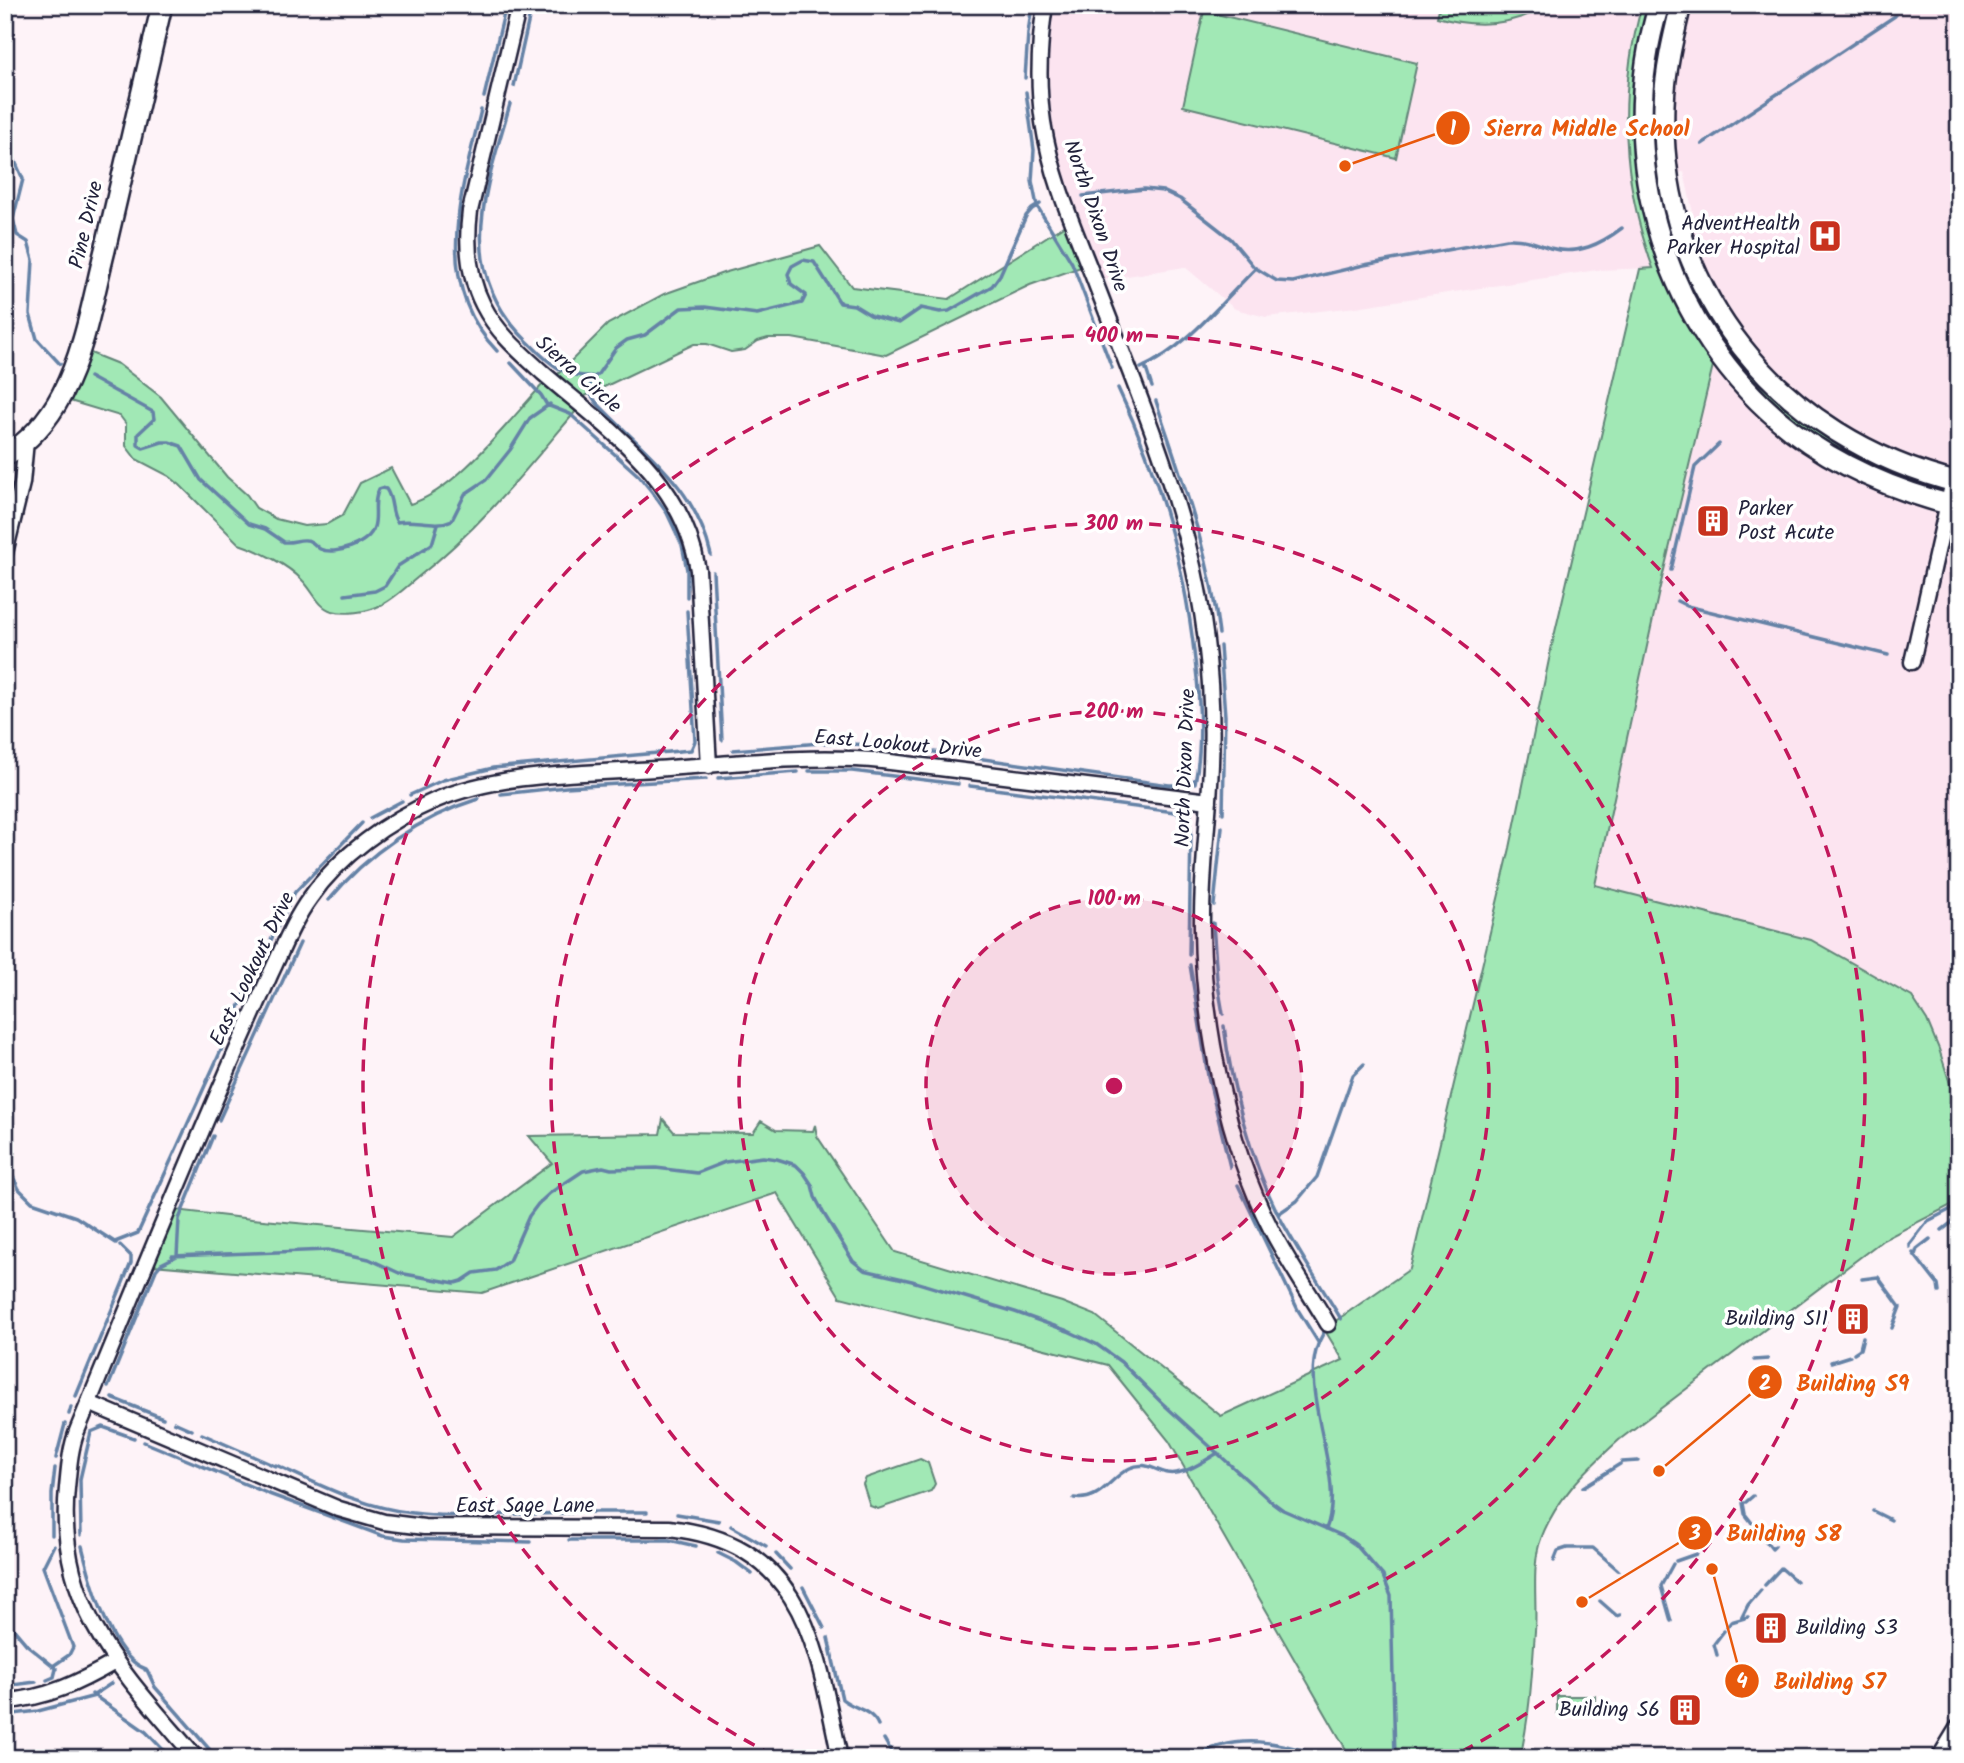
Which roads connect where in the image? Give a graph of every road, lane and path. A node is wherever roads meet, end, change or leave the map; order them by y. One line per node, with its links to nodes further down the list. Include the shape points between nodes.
1 (162, 5): 6 (main road, Pine Drive, via 77,357 55,407)
2 (519, 5): 12 (street, Sierra Circle, via 470,211 467,246 474,281 487,313 510,342 641,460 685,520 698,570)
3 (1045, 5): 13 (street, North Dixon Drive, via 1039,85 1049,154 1166,471 1196,580 1211,695)
4 (1659, 5): 9 (main road, via 1643,74 1643,161 1660,240 1690,309 1737,378 1792,430 1869,477)
5 (1681, 5): 8 (main road, via 1665,97 1666,161 1681,232 1712,301 1755,363 1820,423 1880,457)
6 (26, 441): 7 (main road, Pine Drive); 10 (street, via 22,483)
7 (5, 456)
8 (1956, 482): 9 (street)
9 (1953, 505): 11 (street)
10 (5, 553)
11 (1912, 663)
12 (709, 766): 13 (street, East Lookout Drive, via 856,759); 15 (street, East Lookout Drive, via 518,780 462,791 398,820 332,873 310,898 289,934 191,1154)
13 (1209, 801): 14 (street, North Dixon Drive, via 1202,943 1223,1092 1262,1209)
14 (1328, 1324)
15 (89, 1403): 16 (street, East Lookout Drive, via 71,1453 67,1536 83,1604); 20 (street, East Sage Lane, via 339,1509 384,1522 432,1527 661,1527 726,1540 774,1574 800,1611 817,1654)
16 (115, 1662): 17 (street, via 64,1688); 19 (street, East Lookout Drive)
17 (5, 1701)
18 (1959, 1730): 21 (main road)
19 (196, 1758)
20 (840, 1758)
21 (1942, 1758)

